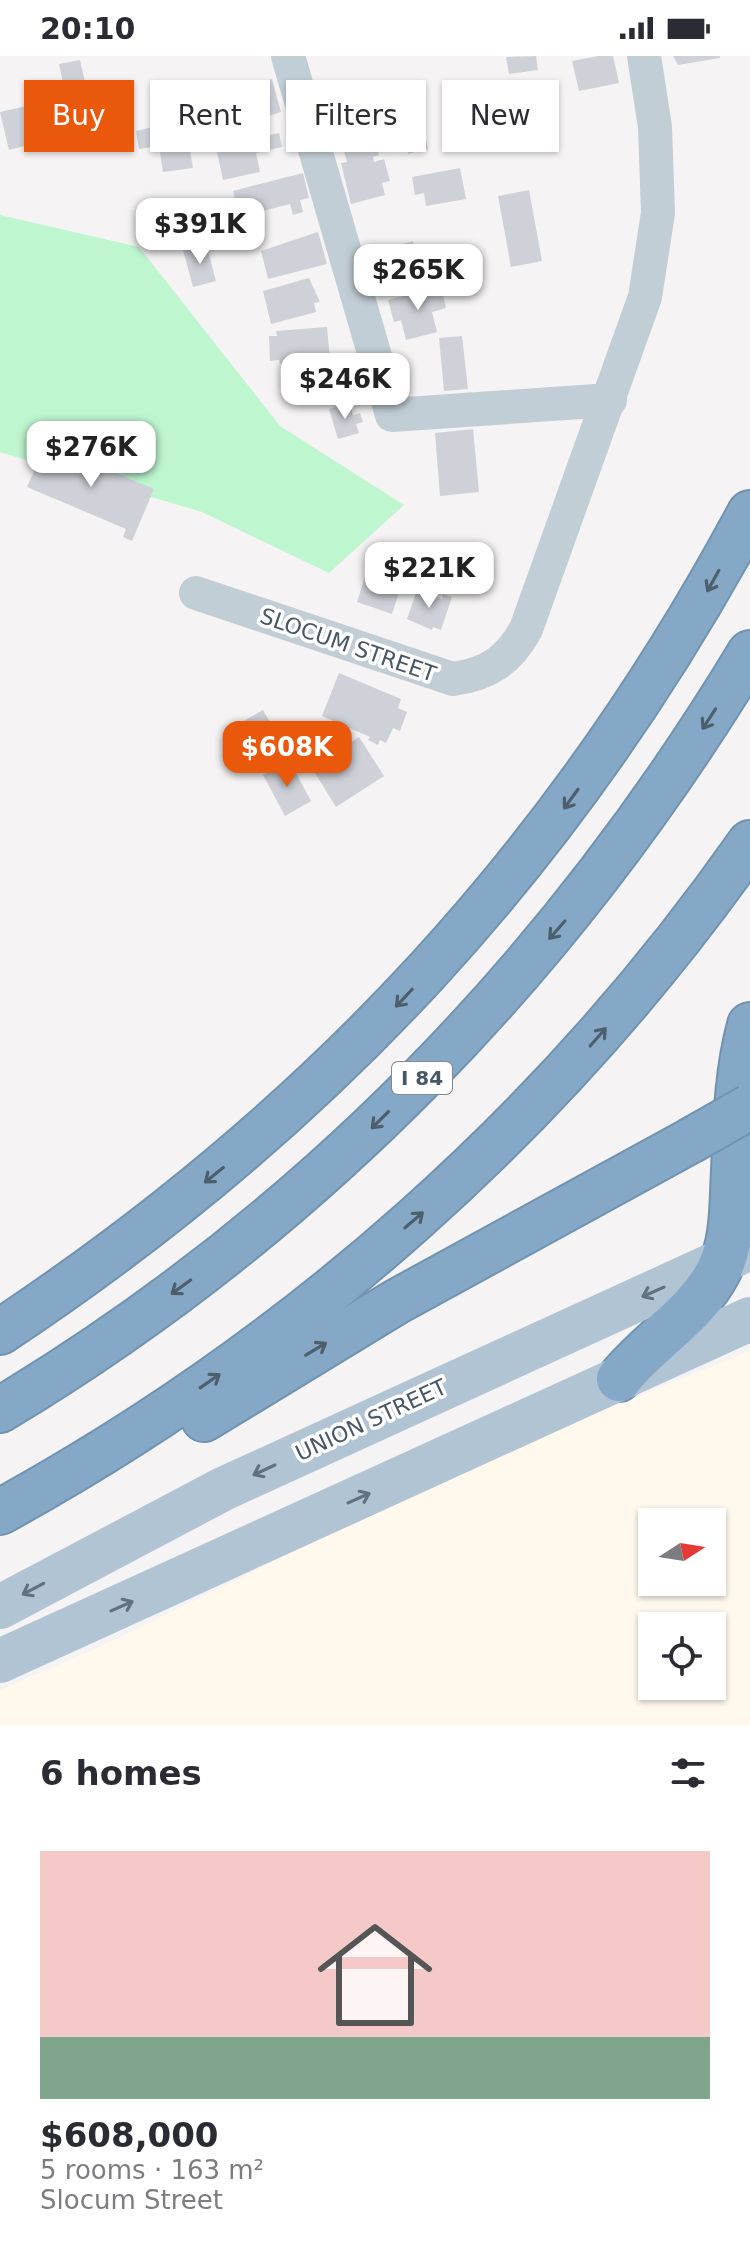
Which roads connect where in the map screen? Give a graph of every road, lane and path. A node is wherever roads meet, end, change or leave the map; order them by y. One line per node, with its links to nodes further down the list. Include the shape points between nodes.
1 (288, 56): 3 (street, via 392,415)
2 (644, 56): 3 (street, SLOCUM STREET, via 655,127 655,239 645,297)
3 (610, 400): 5 (street, SLOCUM STREET, via 526,629 514,651 486,672 453,679 429,674)
4 (750, 513): 12 (highway, one-way to 12, via 684,631 616,736 529,855 439,960 350,1053 226,1165 109,1258)
5 (196, 593)
6 (750, 653): 14 (highway, I 84, one-way to 14, via 675,772 598,879 411,1089 239,1244 91,1352)
7 (750, 843): 15 (highway, one-way to 7, via 296,1318 467,1172 597,1038)
8 (750, 1025): 9 (highway)
9 (746, 1122): 10 (highway, via 731,1229); 15 (highway, one-way to 9, bridge, via 166,1436 193,1426 373,1315 690,1141)
10 (736, 1254): 13 (highway, via 695,1305); 17 (main road, UNION STREET, one-way to 17, via 237,1483)
11 (750, 1319): 13 (main road)
12 (0, 1332)
13 (619, 1379): 18 (main road, one-way to 13)
14 (0, 1410)
15 (122, 1440): 16 (highway)
16 (0, 1512)
17 (0, 1607)
18 (0, 1661)

